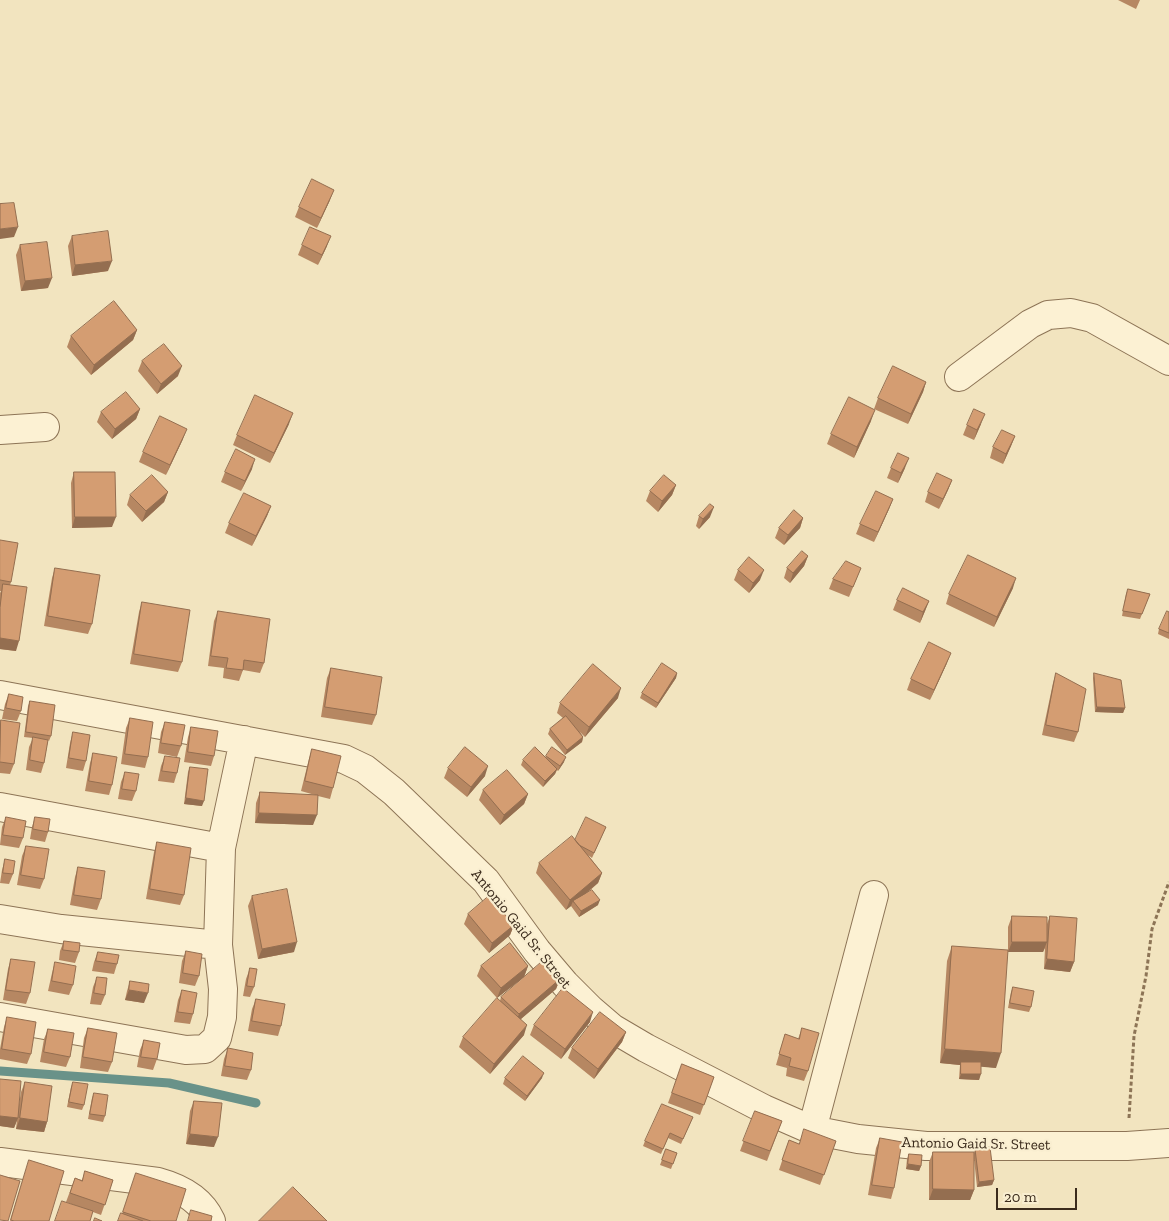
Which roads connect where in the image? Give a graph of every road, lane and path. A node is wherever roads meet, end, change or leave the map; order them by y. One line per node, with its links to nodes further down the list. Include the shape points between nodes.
1 (1169, 361): 2 (street, via 1092,318 1071,313 1048,314)
2 (959, 378)
3 (45, 427): 4 (street)
4 (0, 430)
5 (0, 695): 6 (street, Antonio Gaid Sr. Street)
6 (244, 740): 8 (street); 14 (street, Antonio Gaid Sr. Street, via 344,759 365,769 394,792 486,882 565,984 612,1028 696,1075)
7 (0, 806): 8 (street)
8 (221, 848): 12 (street)
9 (1169, 882): 16 (path, via 1152,929 1134,1036)
10 (874, 895): 14 (street)
11 (0, 919): 12 (street, via 61,929)
12 (218, 945): 13 (street, via 224,989 222,1017 217,1038 206,1049 186,1050)
13 (0, 1016)
14 (812, 1130): 16 (street, Antonio Gaid Sr. Street, via 858,1139 926,1146)
15 (1169, 1143): 16 (street, Antonio Gaid Sr. Street)
16 (1127, 1146)
17 (0, 1162): 18 (street, via 158,1182 194,1198)
18 (211, 1221)

